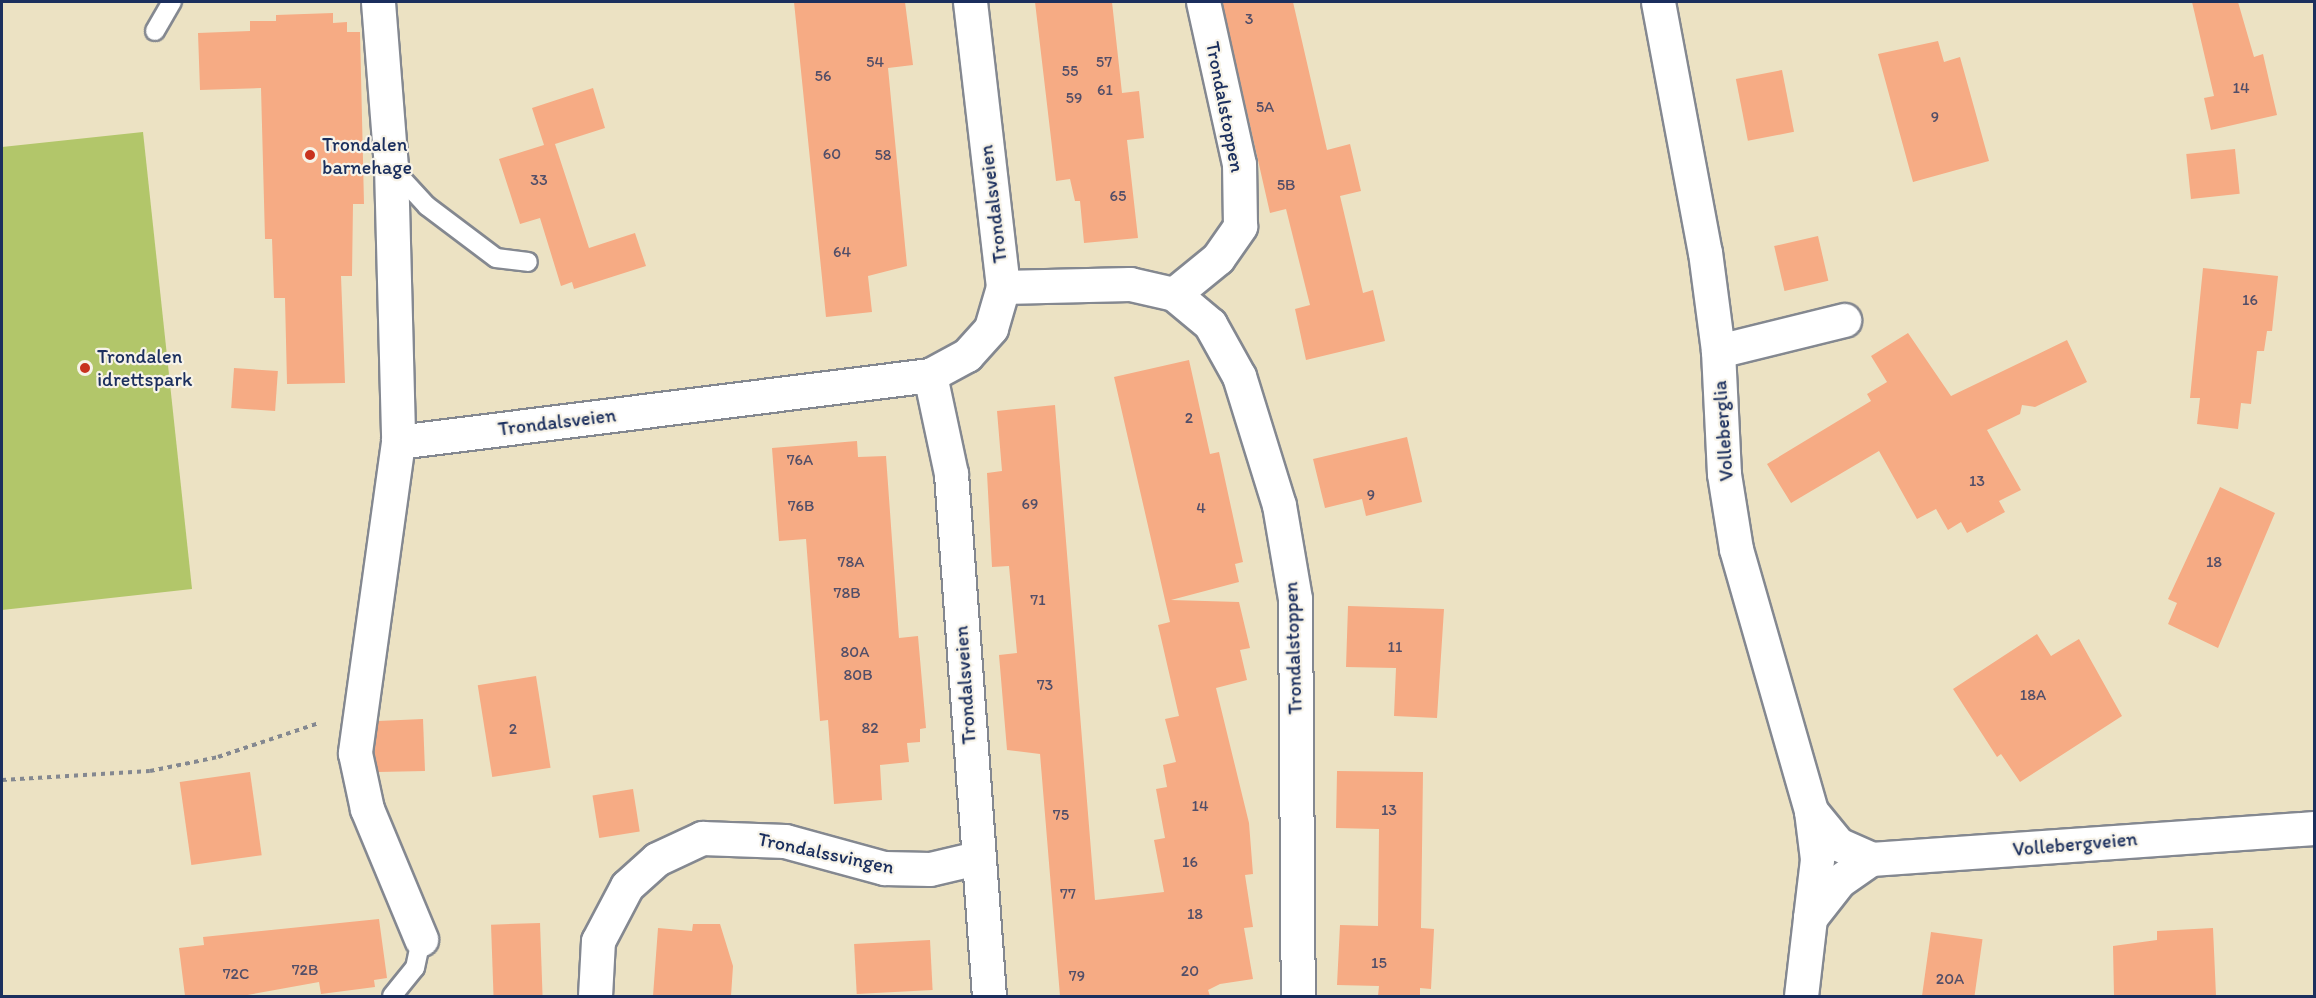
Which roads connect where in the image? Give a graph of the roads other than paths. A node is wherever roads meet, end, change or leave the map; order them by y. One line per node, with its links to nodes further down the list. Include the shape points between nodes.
1 (172, 2): 6 (lane)
2 (378, 2): 7 (street)
3 (970, 2): 9 (street, Trondalsveien)
4 (1203, 2): 10 (street, Trondalstoppen, via 1239,164 1240,226 1218,258)
5 (1658, 2): 12 (street, Volleberglia, via 1705,252)
6 (155, 31)
7 (391, 166): 8 (lane, via 428,206 496,258); 14 (street)
8 (528, 262)
9 (1003, 287): 10 (street, Trondalstoppen, via 1130,284); 13 (street, Trondalsveien, via 991,328 968,355)
10 (1174, 294): 25 (street, Trondalstoppen, via 1210,324 1239,376 1279,505 1295,599)
11 (1844, 320): 12 (street)
12 (1718, 351): 15 (street, Volleberglia, via 1724,474 1736,549)
13 (930, 375): 14 (street, Trondalsveien); 18 (street, Trondalsveien, via 951,474)
14 (398, 442): 21 (street, via 358,706 355,753 367,809)
15 (1811, 811): 17 (street, Volleberglia); 20 (street, via 1817,858)
16 (2314, 828): 19 (street, Vollebergveien)
17 (1838, 844): 19 (street, Vollebergveien)
18 (977, 858): 23 (street, Trondalssvingen, via 930,869 884,868 785,841 702,838 657,859 627,886 598,941); 24 (street, Trondalsveien)
19 (1871, 859): 20 (street, via 1839,881)
20 (1810, 918): 26 (street)
21 (421, 939): 22 (lane, via 415,968)
22 (392, 996)
23 (595, 996)
24 (989, 996)
25 (1298, 996)
26 (1802, 996)

